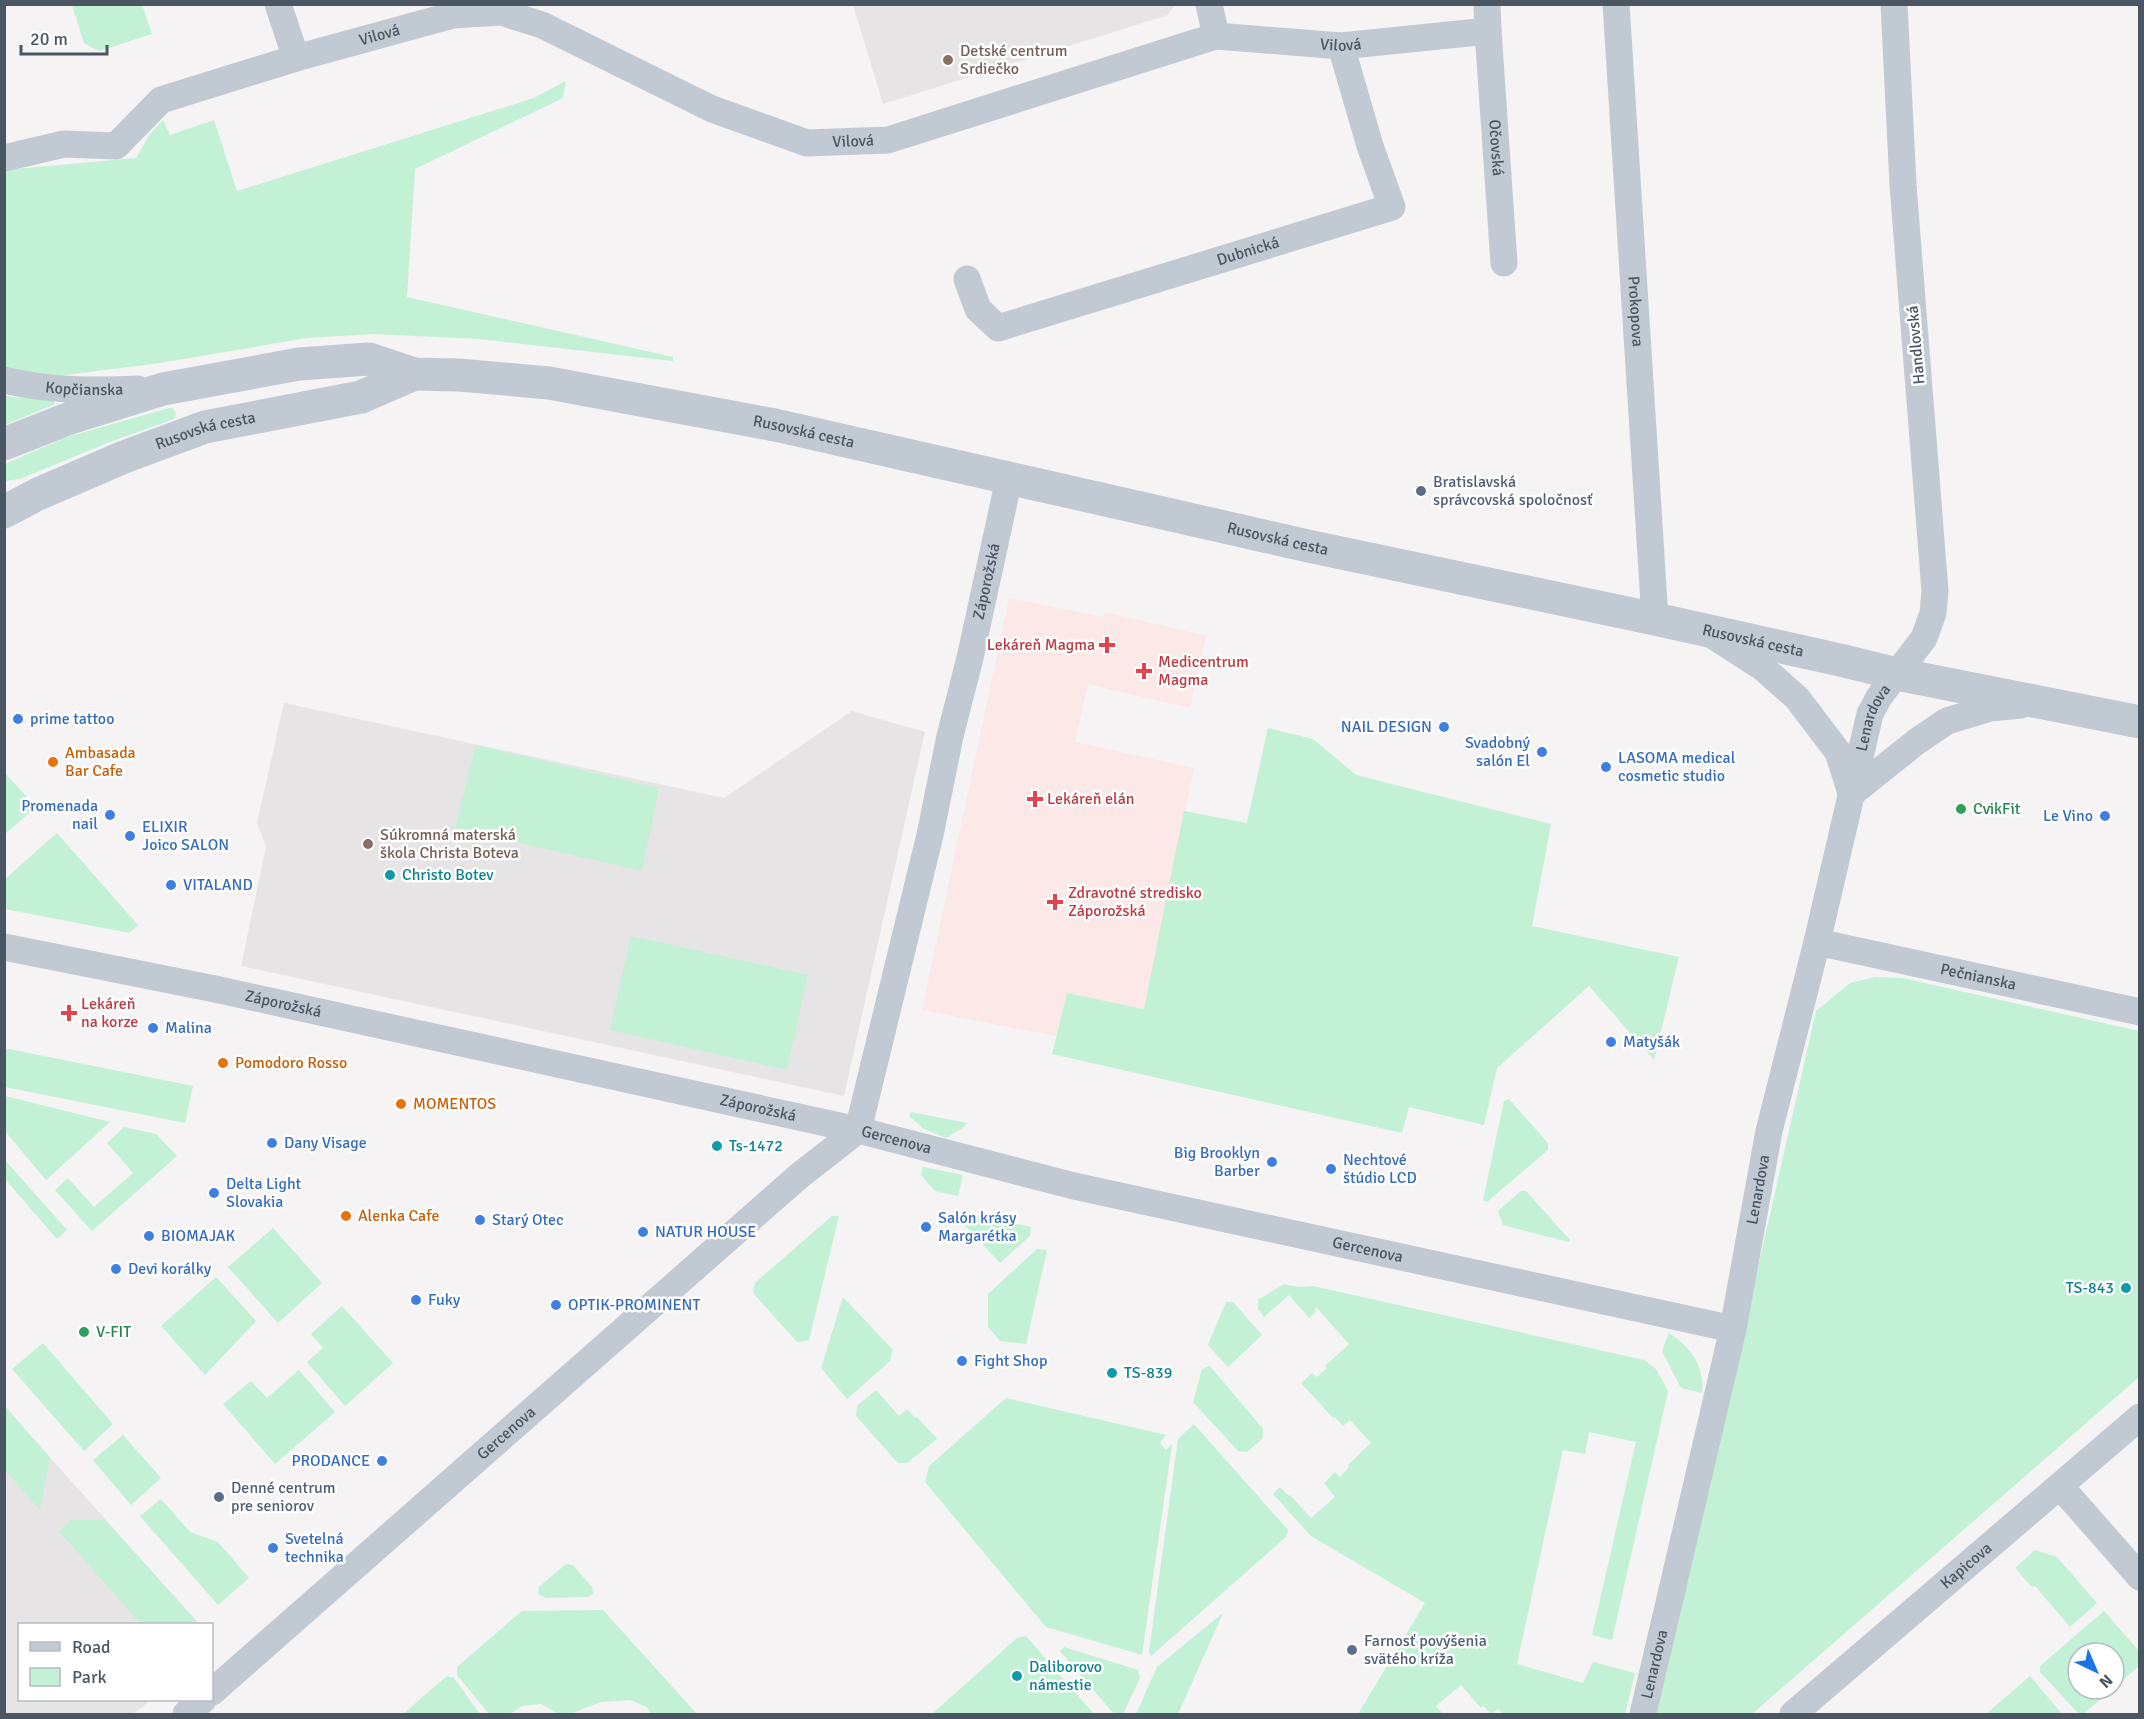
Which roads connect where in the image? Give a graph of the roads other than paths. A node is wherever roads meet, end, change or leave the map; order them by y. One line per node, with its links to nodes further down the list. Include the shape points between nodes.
1 (278, 4): 9 (street)
2 (1209, 4): 6 (street)
3 (1616, 4): 21 (street, Prokopova)
4 (1894, 4): 23 (street, Handlovská, via 1903,185 1935,591 1933,613 1924,638)
5 (1487, 18): 7 (street, Očovská); 11 (street, Očovská)
6 (1216, 36): 8 (street, Vilová); 9 (street, Vilová, via 888,140 807,143 712,109 542,25 501,12 453,15)
7 (1428, 36): 8 (street, Vilová)
8 (1341, 46): 12 (street, Dubnická, via 1392,207 998,327 978,309)
9 (296, 58): 10 (street, Vilová, via 161,100 116,146 64,144)
10 (4, 158)
11 (1504, 263)
12 (967, 279)
13 (414, 374): 15 (street, Rusovská cesta, via 369,359 299,364); 17 (street, Rusovská cesta, via 549,383 775,425); 19 (street, Rusovská cesta, via 361,397 206,427)
14 (4, 380): 15 (street, Kopčianska, via 34,387 84,390)
15 (164, 389): 16 (street, Rusovská cesta, via 70,418)
16 (4, 444)
17 (1009, 479): 21 (street, Rusovská cesta); 30 (street, Záporožská, via 930,835)
18 (4, 494): 19 (street)
19 (38, 494): 20 (street, Rusovská cesta)
20 (4, 512)
21 (1655, 619): 22 (street, Rusovská cesta)
22 (1706, 631): 23 (street, Rusovská cesta); 26 (street, via 1763,668 1797,698 1838,752)
23 (1897, 674): 24 (street, Rusovská cesta); 26 (street, Lenardova, via 1870,714)
24 (2049, 703): 25 (street, Rusovská cesta); 26 (street, via 1990,708 1947,721)
25 (2139, 722)
26 (1851, 794): 27 (street, Lenardova)
27 (1817, 942): 29 (street, Pečnianska); 31 (street, Lenardova, via 1768,1131)
28 (4, 947): 30 (street, Záporožská, via 215,989)
29 (2139, 1012)
30 (858, 1130): 31 (street, Gercenova, via 1074,1186); 35 (street, Gercenova, via 799,1176)
31 (1733, 1329): 38 (street, Lenardova)
32 (2139, 1417): 33 (street, Kapicova)
33 (2060, 1486): 34 (street); 39 (street, Kapicova)
34 (2139, 1577)
35 (213, 1691)
36 (202, 1701): 37 (street)
37 (186, 1714)
38 (1643, 1714)
39 (1793, 1714)

